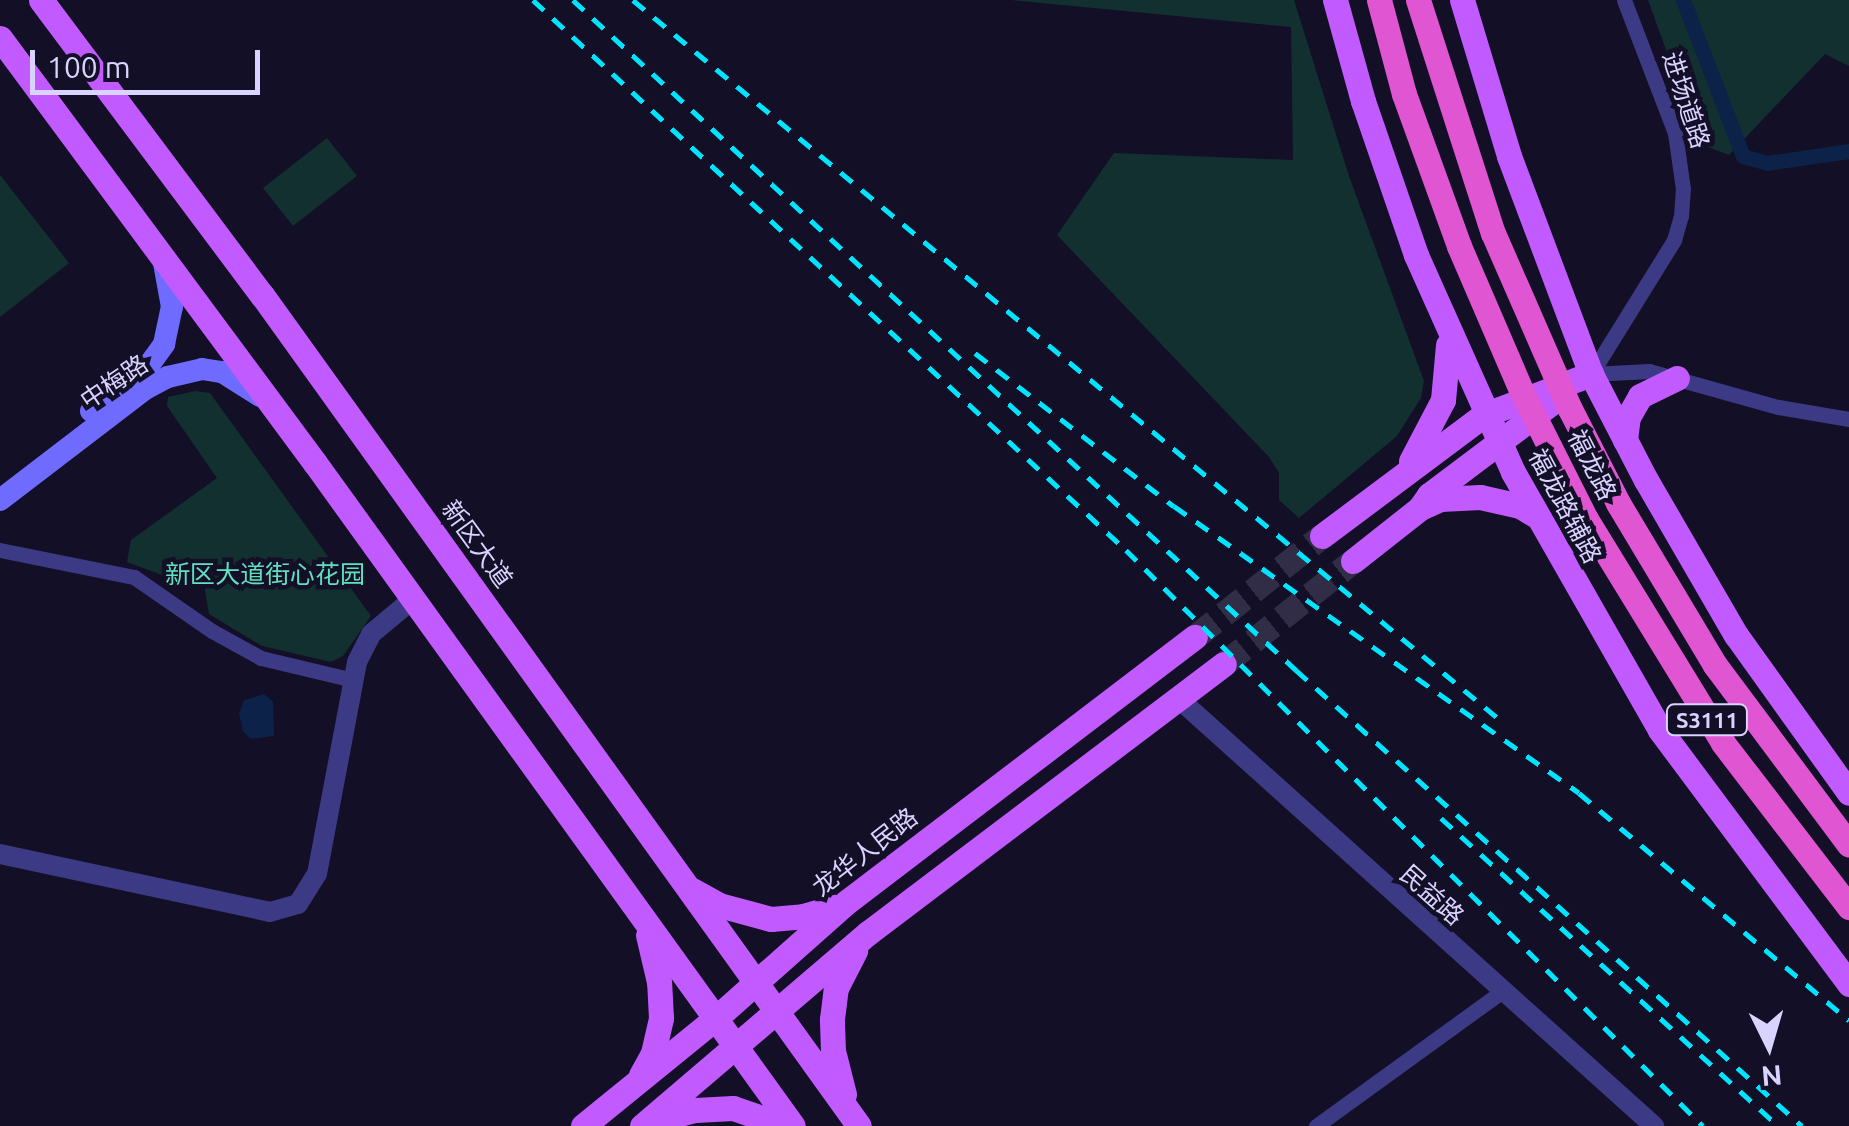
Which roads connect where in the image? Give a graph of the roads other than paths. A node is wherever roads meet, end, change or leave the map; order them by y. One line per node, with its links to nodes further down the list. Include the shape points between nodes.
1 (41, 0): 33 (main road, 新区大道, via 263,296)
2 (1335, 0): 9 (main road, 福龙路辅路, via 1391,189)
3 (1379, 0): 35 (highway, 福龙路 / S3111, bridge, via 1404,94 1459,246 1586,519 1722,743)
4 (1418, 0): 31 (highway, 福龙路 / S3111, bridge, via 1493,233 1618,503 1715,665)
5 (1462, 0): 10 (main road, via 1510,156)
6 (1624, 0): 10 (street, 进场道路, via 1675,133 1681,216 1674,240)
7 (0, 38): 8 (main road)
8 (156, 246): 12 (main road); 18 (main road, 中梅路, via 172,307 164,344 138,374)
9 (1446, 326): 13 (main road, 福龙路辅路); 17 (main road, via 1443,400)
10 (1591, 374): 11 (street, via 1634,369); 13 (main road); 15 (main road); 16 (main road)
11 (1677, 378): 14 (street); 15 (main road, via 1640,396)
12 (271, 404): 19 (main road, 中梅路, via 222,372 179,373 146,389); 25 (main road)
13 (1484, 415): 16 (main road, 福龙路辅路); 17 (main road)
14 (1849, 419)
15 (1625, 440): 30 (main road, via 1736,635)
16 (1497, 441): 20 (main road); 21 (main road, 福龙路辅路)
17 (1405, 470): 22 (main road)
18 (0, 480)
19 (0, 500)
20 (1420, 508): 21 (main road, via 1440,499 1480,497); 24 (main road)
21 (1538, 517): 39 (main road, 福龙路辅路, via 1660,730)
22 (1322, 536)
23 (0, 550): 28 (street, via 134,577 262,658)
24 (1353, 561)
25 (412, 599): 28 (street, via 371,634); 36 (main road)
26 (1195, 637): 34 (main road, 龙华人民路)
27 (1224, 664): 29 (main road)
28 (353, 680): 32 (street, via 317,874 290,909 270,912)
29 (1178, 699): 37 (main road); 40 (street, 民益路)
30 (1849, 793)
31 (1849, 845)
32 (0, 854)
33 (678, 879): 34 (main road, via 719,905 771,918 817,913); 38 (main road, 新区大道)
34 (848, 901): 38 (main road, 龙华人民路)
35 (1849, 907)
36 (638, 910): 42 (main road); 44 (main road, via 657,971 661,1022 645,1069)
37 (868, 933): 41 (main road); 45 (main road, via 842,973 832,1019 836,1067)
38 (754, 982): 41 (main road, 新区大道); 42 (main road, 龙华人民路)
39 (1849, 984)
40 (1501, 992): 50 (street); 51 (street, 民益路)
41 (774, 1011): 43 (main road); 45 (main road, 新区大道)
42 (716, 1018): 43 (main road); 44 (main road, 龙华人民路)
43 (736, 1047): 47 (main road); 49 (main road)
44 (625, 1094): 46 (main road, 龙华人民路)
45 (858, 1124)
46 (583, 1126)
47 (642, 1126): 48 (main road, via 716,1108 754,1112)
48 (785, 1126)
49 (794, 1126)
50 (1316, 1126)
51 (1654, 1126)

